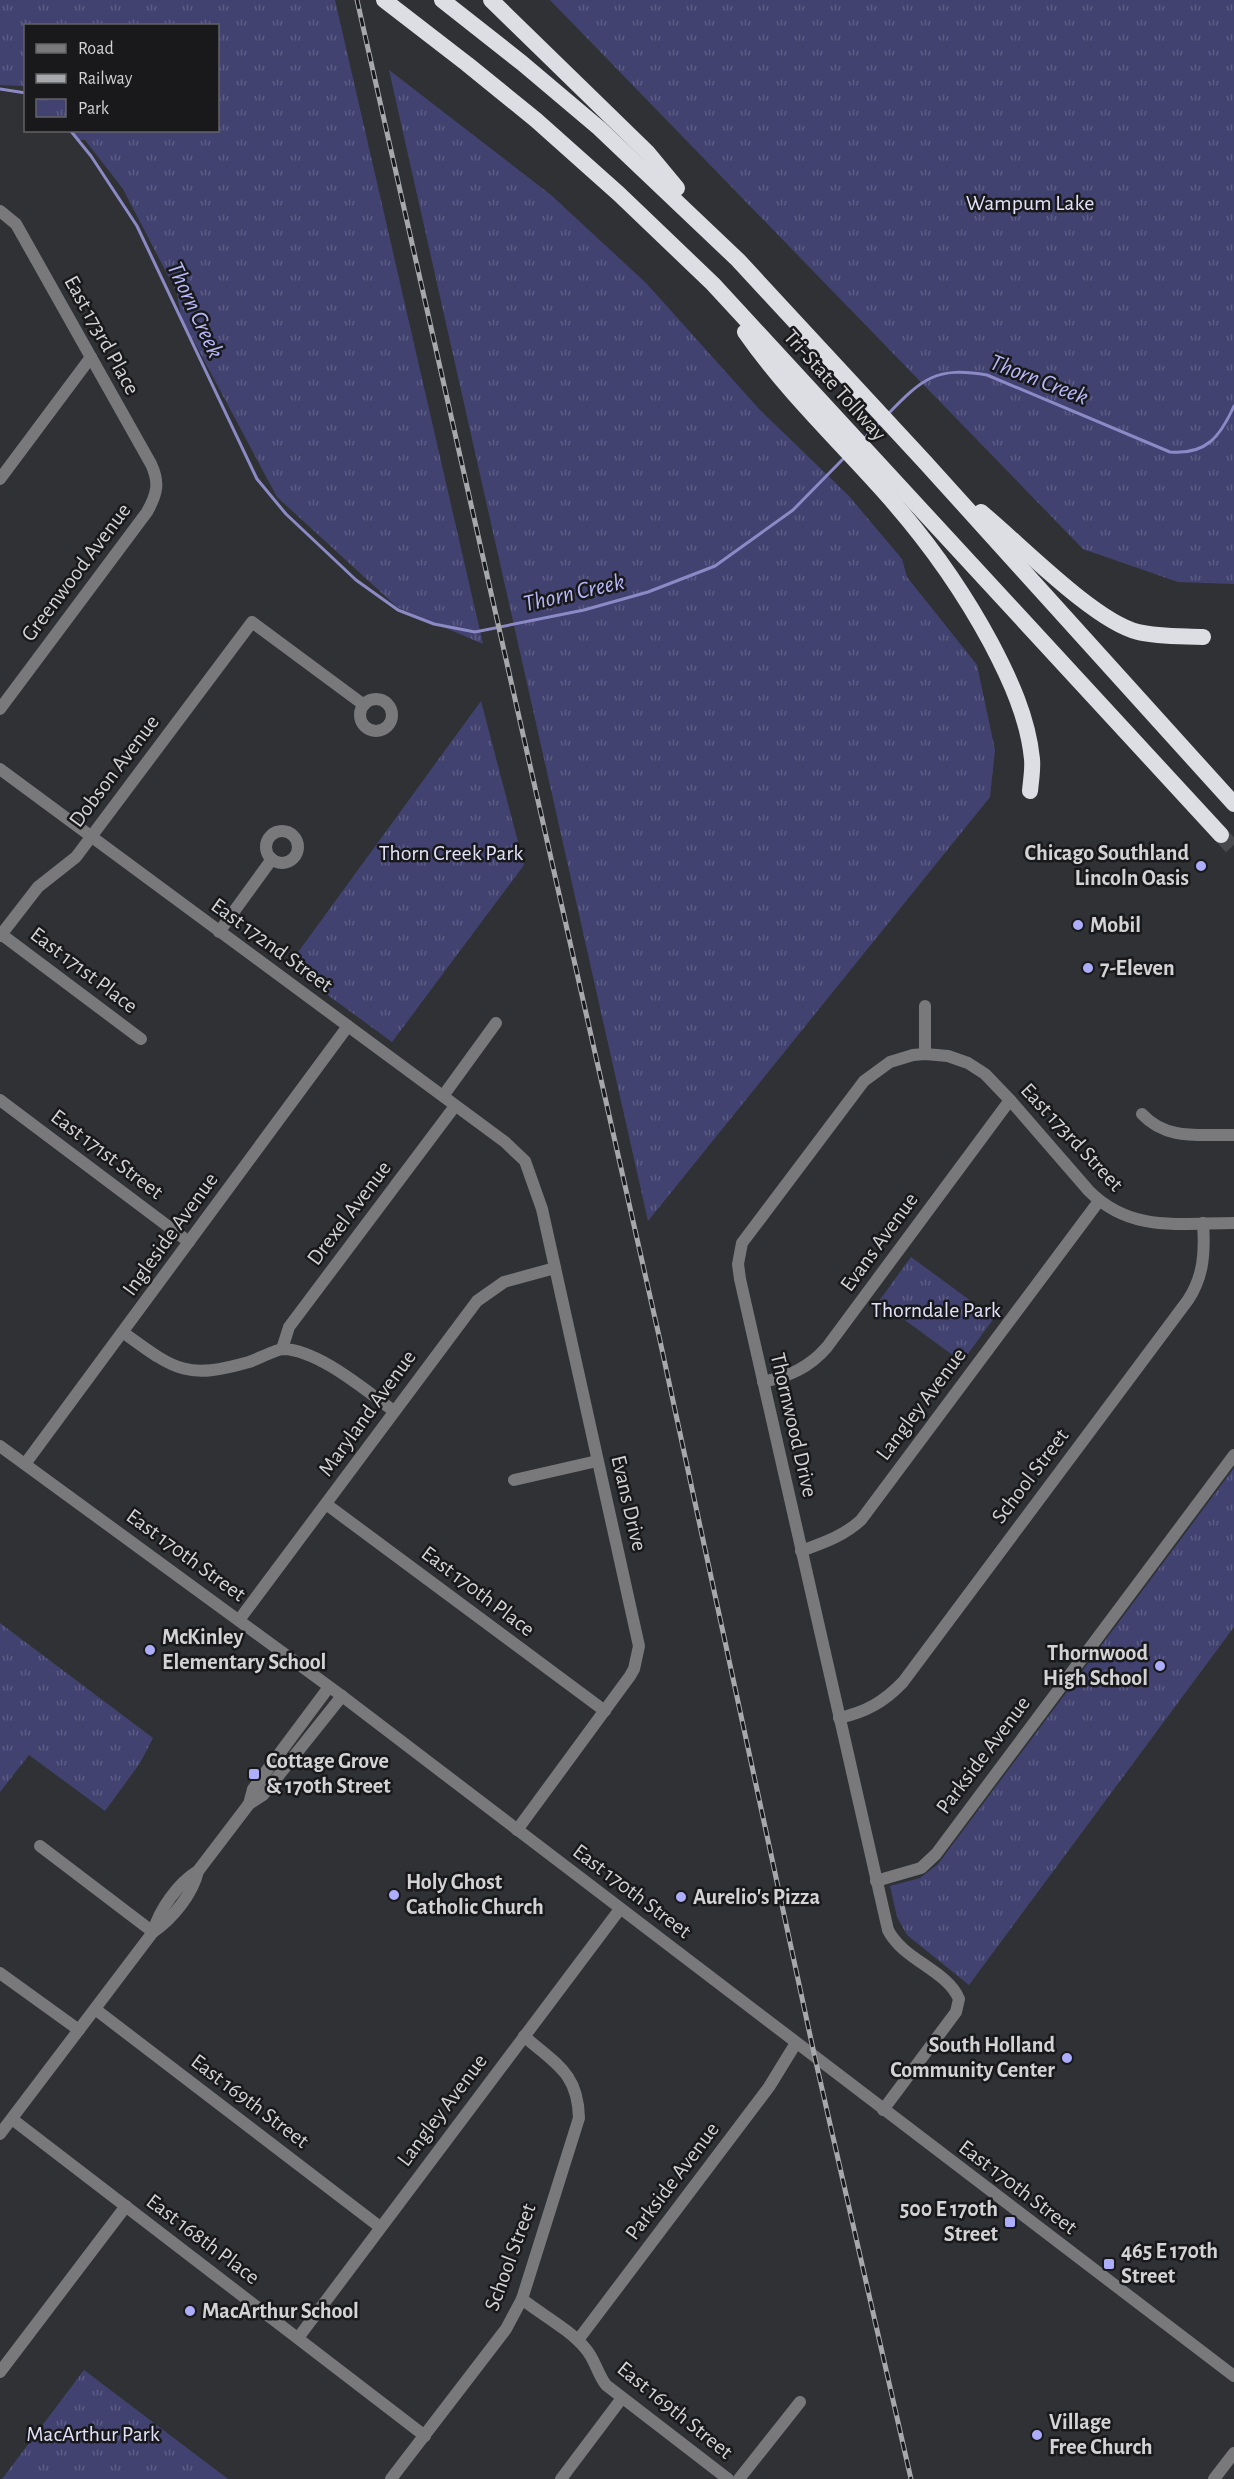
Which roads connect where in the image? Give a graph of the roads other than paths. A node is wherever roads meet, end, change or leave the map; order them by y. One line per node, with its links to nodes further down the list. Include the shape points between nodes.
1 (384, 0): 10 (highway, via 502,91 668,240 712,284 766,363 820,411)
2 (442, 0): 5 (highway, Tri-State Tollway, via 599,128)
3 (491, 0): 5 (highway, via 648,153)
4 (0, 211): 6 (street, East 173rd Place, via 16,224)
5 (738, 260): 7 (highway, Tri-State Tollway)
6 (91, 357): 8 (street); 9 (street, East 173rd Place, via 151,464)
7 (940, 478): 11 (highway, via 1105,616 1137,632); 16 (highway, Tri-State Tollway)
8 (0, 479)
9 (158, 486): 13 (street, Greenwood Avenue, via 147,512)
10 (892, 491): 15 (highway, via 955,580 1006,673 1024,719 1032,760); 17 (highway)
11 (1203, 637)
12 (364, 705): 18 (street, Dobson Avenue, via 252,622)
13 (0, 709)
14 (0, 769): 18 (street, East 172nd Street)
15 (1030, 791)
16 (1234, 804)
17 (1221, 835)
18 (91, 837): 20 (street, East 172nd Street); 21 (street, Dobson Avenue, via 69,864 38,887)
19 (272, 859): 20 (street)
20 (219, 932): 24 (street, East 172nd Street)
21 (1, 935): 25 (street, East 171st Place)
22 (925, 1006): 26 (street)
23 (496, 1023): 27 (street)
24 (348, 1026): 27 (street, East 172nd Street); 37 (street, Ingleside Avenue)
25 (141, 1039)
26 (926, 1054): 29 (street, East 173rd Street, via 968,1063); 41 (street, Thornwood Drive, via 890,1062 864,1081 742,1243 740,1279)
27 (443, 1096): 30 (street, East 172nd Street)
28 (0, 1100): 37 (street, East 171st Street)
29 (1010, 1100): 34 (street, East 173rd Street); 41 (street, Evans Avenue, via 818,1358 797,1372)
30 (455, 1106): 33 (street, East 172nd Street); 40 (street, Drexel Avenue, via 289,1328)
31 (1142, 1114): 32 (street, via 1153,1126 1171,1134)
32 (1234, 1135)
33 (520, 1155): 38 (street, Evans Drive, via 536,1189)
34 (1098, 1201): 36 (street, East 173rd Street, via 1120,1215 1142,1222); 49 (street, Langley Avenue, via 861,1520 837,1537)
35 (1234, 1222): 36 (street, East 173rd Street)
36 (1203, 1223): 54 (street, School Street, via 1202,1272 1192,1293 903,1682 871,1710)
37 (189, 1242): 39 (street, Ingleside Avenue)
38 (555, 1268): 42 (street, Maryland Avenue, via 504,1282 485,1293); 45 (street, Evans Drive)
39 (124, 1333): 40 (street, via 166,1363 192,1371 243,1363); 46 (street, Ingleside Avenue)
40 (282, 1349): 42 (street, via 331,1365)
41 (763, 1382): 49 (street, Thornwood Drive)
42 (394, 1411): 48 (street, Maryland Avenue)
43 (0, 1446): 46 (street, East 170th Street)
44 (1234, 1455): 58 (street, Parkside Avenue, via 936,1854 921,1869)
45 (597, 1461): 47 (street); 53 (street, Evans Drive, via 639,1646 634,1669)
46 (25, 1464): 50 (street, East 170th Street)
47 (514, 1480)
48 (326, 1504): 50 (street, Maryland Avenue); 53 (street, East 170th Place)
49 (801, 1551): 54 (street, Thornwood Drive)
50 (239, 1620): 51 (street, East 170th Street)
51 (329, 1687): 52 (street, East 170th Street); 55 (street, via 253,1789)
52 (342, 1696): 55 (street, via 263,1796); 56 (street, East 170th Street)
53 (605, 1711): 56 (street, Evans Drive)
54 (839, 1718): 58 (street, Thornwood Drive)
55 (249, 1804): 60 (street, via 157,1917)
56 (517, 1830): 59 (street, East 170th Street)
57 (40, 1846): 60 (street)
58 (876, 1881): 66 (street, via 892,1937 951,1986 959,2006)
59 (620, 1909): 64 (street, Langley Avenue); 65 (street, East 170th Street)
60 (153, 1932): 62 (street)
61 (0, 1973): 63 (street)
62 (95, 2009): 63 (street); 70 (street, East 169th Street)
63 (79, 2030): 67 (street)
64 (524, 2036): 70 (street, Langley Avenue); 71 (street, School Street, via 570,2077 578,2097 579,2118)
65 (795, 2043): 66 (street, East 170th Street); 73 (street, Parkside Avenue, via 769,2087)
66 (883, 2110): 75 (street, East 170th Street)
67 (12, 2119): 68 (street); 69 (street, East 168th Place)
68 (0, 2134)
69 (126, 2206): 72 (street, East 168th Place); 74 (street)
70 (380, 2227): 72 (street, Langley Avenue)
71 (522, 2300): 73 (street, East 169th Street); 78 (street, School Street, via 506,2329)
72 (298, 2338): 78 (street, East 168th Place)
73 (578, 2340): 76 (street, East 169th Street, via 599,2376)
74 (0, 2372)
75 (1234, 2376)
76 (622, 2398): 81 (street); 82 (street, East 169th Street)
77 (800, 2402): 83 (street)
78 (425, 2436): 80 (street, School Street)
79 (1234, 2453): 84 (street)
80 (391, 2479)
81 (561, 2479)
82 (728, 2479)
83 (739, 2479)
84 (1214, 2479)

